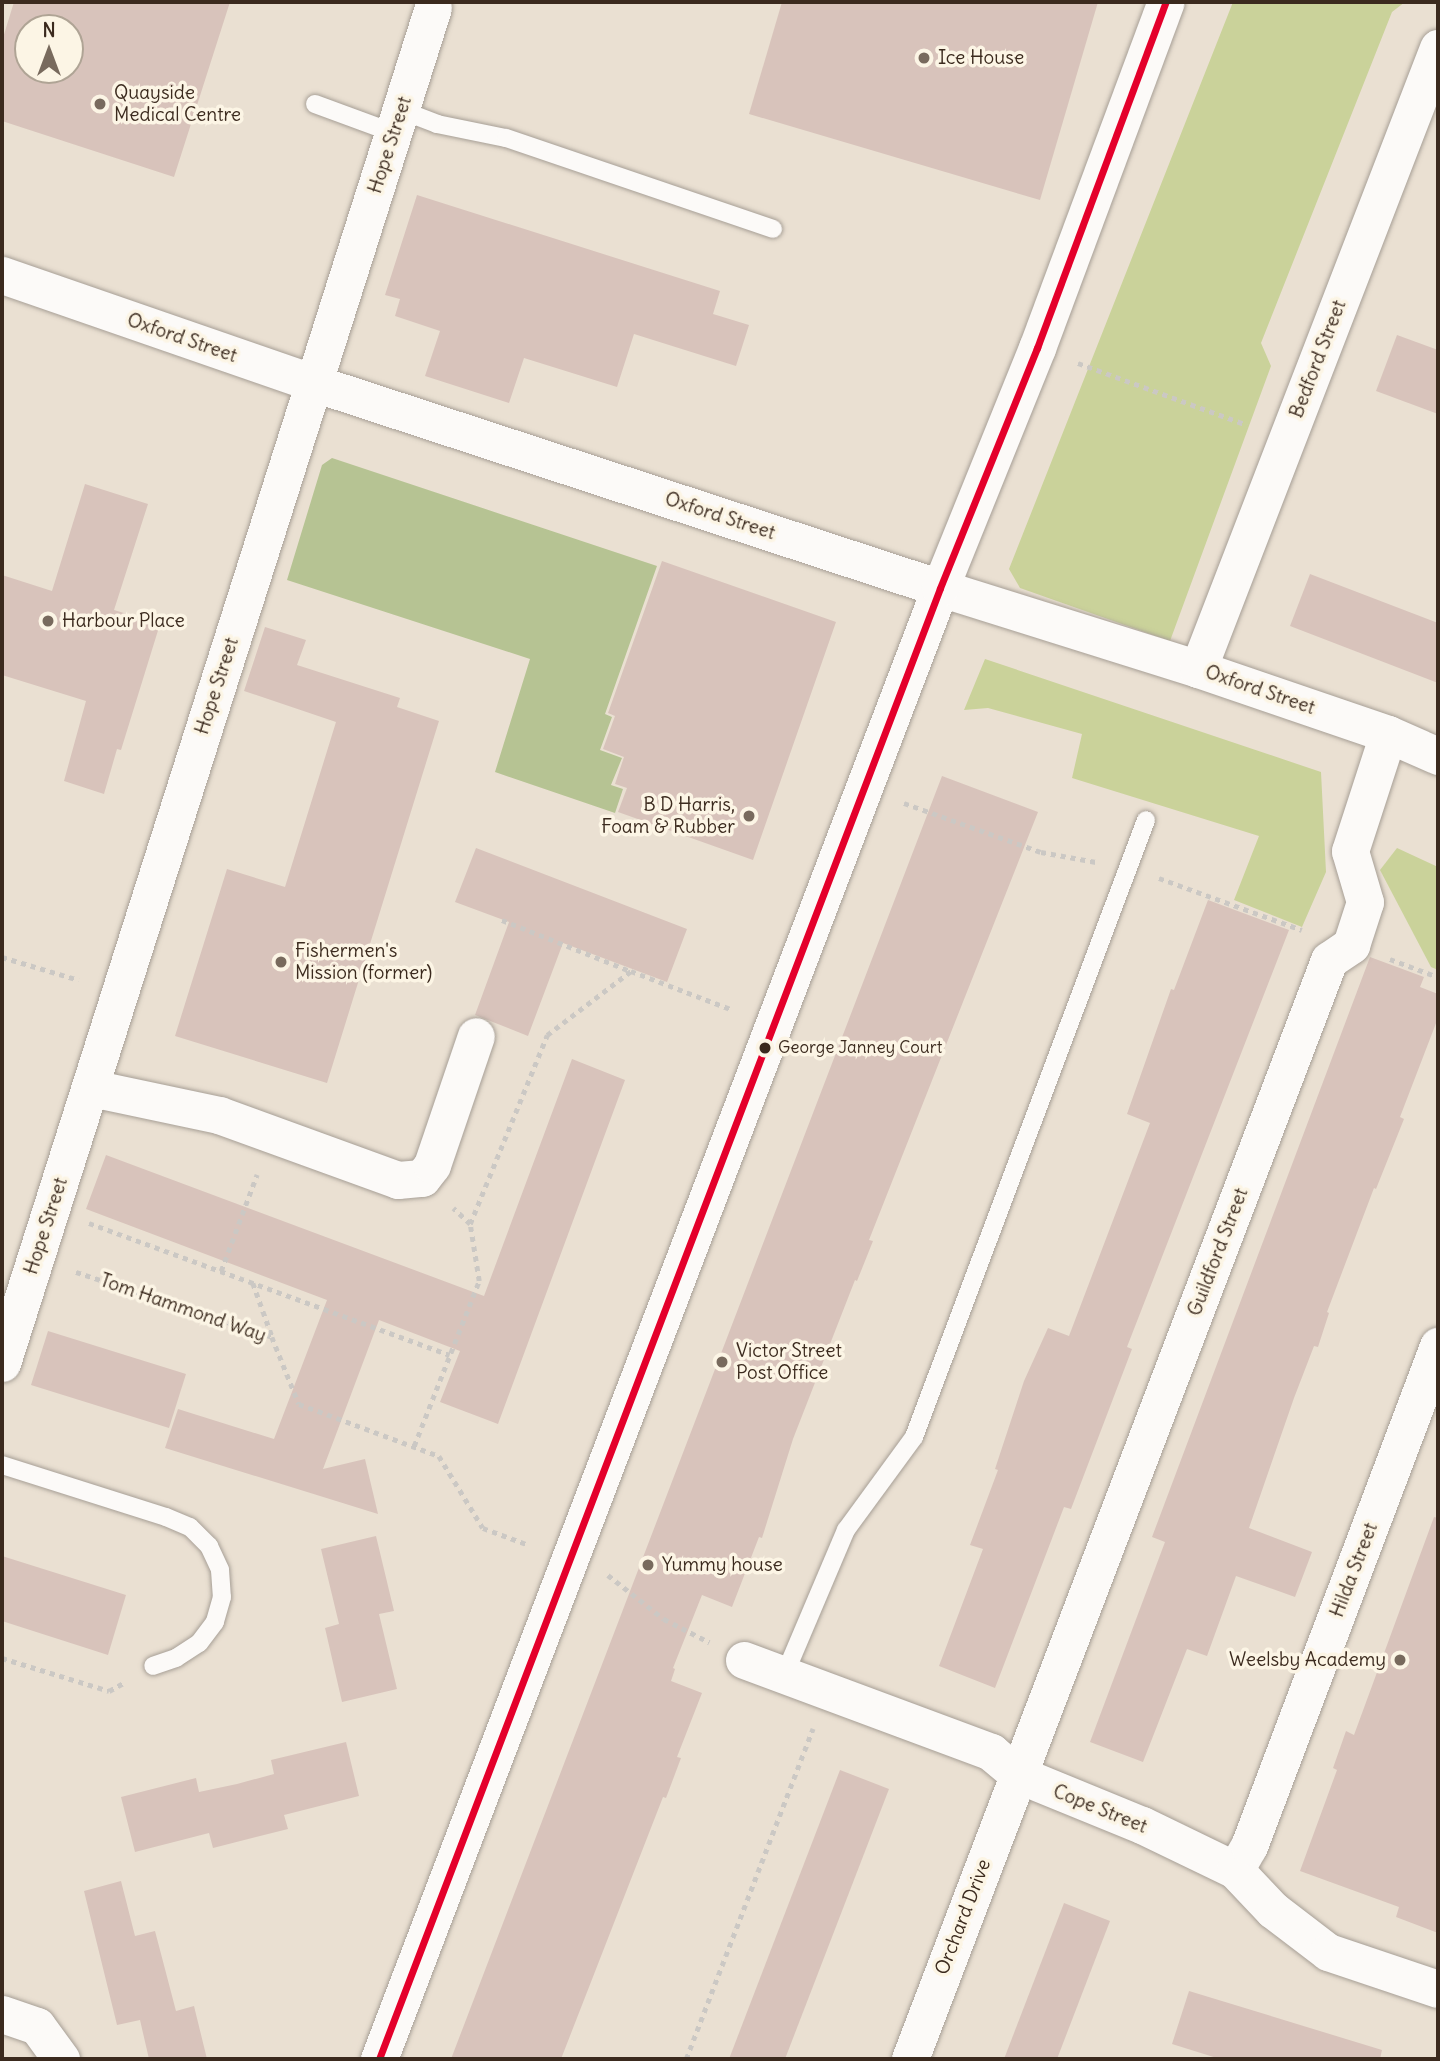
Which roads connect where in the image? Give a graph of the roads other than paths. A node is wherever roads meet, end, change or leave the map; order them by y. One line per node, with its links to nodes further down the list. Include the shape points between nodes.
1 (1166, 2): 9 (street, via 1037,348)
2 (428, 5): 5 (street, Hope Street)
3 (1438, 48): 10 (street, Bedford Street)
4 (314, 104): 5 (lane)
5 (397, 122): 6 (lane, via 437,124 506,138); 8 (street, Hope Street)
6 (773, 229)
7 (2, 275): 8 (street, Oxford Street)
8 (314, 383): 9 (street, Oxford Street); 15 (street, Hope Street)
9 (940, 588): 10 (street, Oxford Street); 27 (street)
10 (1198, 669): 11 (street, Oxford Street)
11 (1388, 734): 12 (street, Oxford Street); 22 (street, Guildford Street, via 1350,851 1365,902 1351,945 1329,960 1032,1745)
12 (1438, 756)
13 (1146, 820): 21 (lane, via 914,1437 846,1530)
14 (476, 1036): 15 (street, via 432,1165 422,1178 398,1180 219,1115)
15 (91, 1088): 17 (street, Hope Street)
16 (1438, 1346): 23 (street, Hilda Street, via 1250,1846)
17 (2, 1363)
18 (2, 1465): 20 (lane, via 166,1517 190,1527 209,1546 220,1570 222,1597 215,1622 199,1643)
19 (744, 1660): 21 (street, Cope Street)
20 (153, 1666)
21 (784, 1676): 22 (street, Cope Street, via 991,1752)
22 (1017, 1774): 23 (street, Cope Street, via 1142,1825); 28 (street, Orchard Drive)
23 (1235, 1870): 24 (street, Cope Street, via 1273,1910 1328,1952)
24 (1438, 1989)
25 (2, 2014): 26 (street, via 37,2026)
26 (61, 2059)
27 (379, 2059)
28 (910, 2059)

